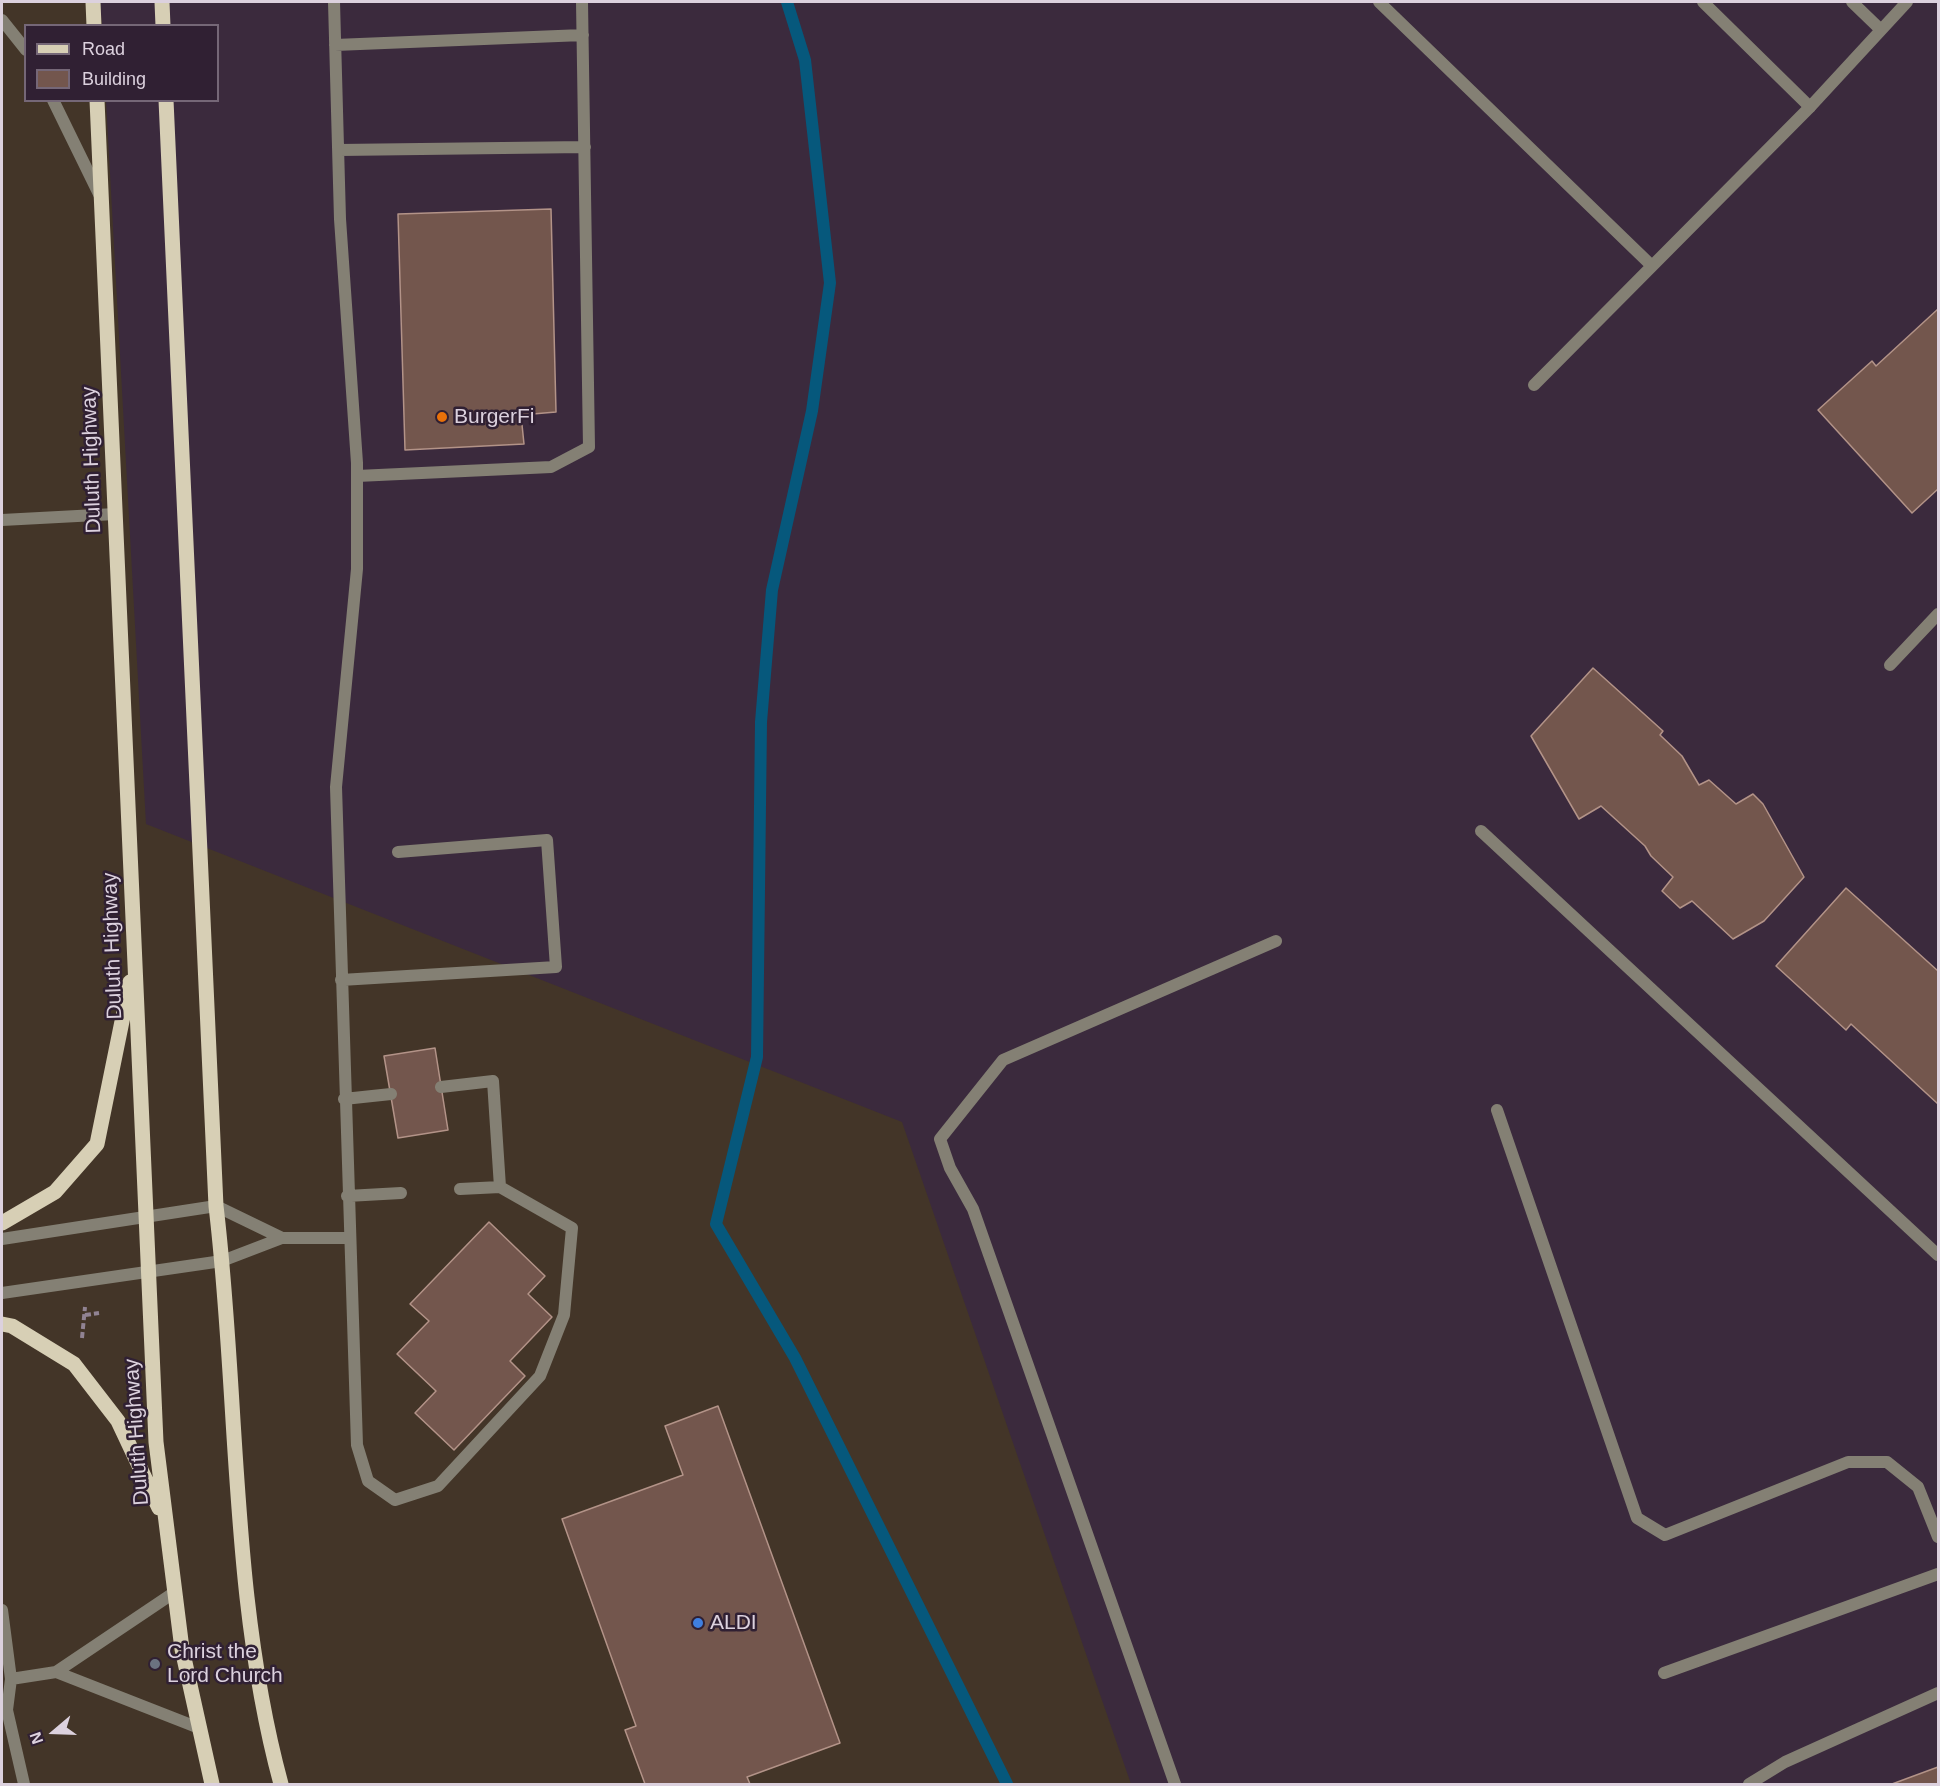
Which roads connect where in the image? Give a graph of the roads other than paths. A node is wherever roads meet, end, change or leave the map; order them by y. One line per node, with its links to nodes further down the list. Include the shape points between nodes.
1 (93, 2): 10 (main road)
2 (162, 2): 11 (main road)
3 (334, 2): 14 (street)
4 (582, 2): 13 (street)
5 (1379, 2): 23 (street)
6 (1703, 2): 19 (street)
7 (1852, 2): 12 (street)
8 (1907, 2): 12 (street)
9 (2, 20): 15 (street)
10 (94, 24)
11 (163, 24)
12 (1881, 30): 19 (street)
13 (583, 35): 14 (street); 20 (street)
14 (335, 45): 21 (street)
15 (24, 48)
16 (54, 102): 22 (street)
17 (97, 102): 22 (main road, Duluth Highway)
18 (166, 102): 43 (main road)
19 (1810, 107): 23 (street)
20 (585, 147): 21 (street); 25 (street, via 589,447 551,467)
21 (339, 150): 25 (street)
22 (102, 200): 26 (main road, Duluth Highway)
23 (1652, 266): 24 (street)
24 (1533, 385)
25 (357, 476): 34 (street, via 357,569 336,787)
26 (115, 514): 27 (street); 33 (main road, Duluth Highway)
27 (2, 520)
28 (1938, 614): 29 (street)
29 (1890, 665)
30 (1481, 831): 49 (street)
31 (398, 852): 34 (street, via 547,840 556,967)
32 (1276, 941): 68 (street, via 1003,1060 940,1138 950,1168 973,1209)
33 (135, 959): 44 (main road, Duluth Highway); 45 (main road, via 97,1144 55,1192)
34 (341, 980): 37 (street)
35 (441, 1087): 39 (street, via 493,1082)
36 (391, 1094): 37 (street)
37 (344, 1099): 42 (street)
38 (1497, 1110): 55 (street, via 1637,1518 1665,1535 1848,1462 1887,1462 1918,1487)
39 (500, 1187): 40 (street); 47 (street, via 572,1228 564,1315 540,1376 438,1486 395,1500 368,1481 357,1445)
40 (460, 1189)
41 (401, 1193): 42 (street)
42 (347, 1196): 47 (street)
43 (216, 1206): 44 (street); 46 (street); 50 (main road)
44 (146, 1216): 48 (street); 51 (main road, Duluth Highway)
45 (2, 1223)
46 (282, 1238): 47 (street); 50 (street)
47 (349, 1238)
48 (2, 1239)
49 (1938, 1255)
50 (222, 1261): 51 (street); 67 (main road, via 244,1581 270,1744)
51 (149, 1273): 52 (street); 54 (main road, Duluth Highway, via 156,1442)
52 (2, 1293)
53 (2, 1324): 54 (main road, via 12,1326 74,1364 118,1421)
54 (166, 1523): 57 (main road, Duluth Highway)
55 (1938, 1537)
56 (1938, 1574): 60 (street)
57 (174, 1592): 59 (street); 64 (main road, Duluth Highway)
58 (2, 1610): 61 (street)
59 (56, 1672): 61 (street); 64 (street)
60 (1664, 1673)
61 (10, 1679): 63 (street)
62 (1938, 1694): 69 (street, via 1785,1762)
63 (4, 1711): 65 (street)
64 (200, 1728): 66 (main road, Duluth Highway)
65 (24, 1785)
66 (212, 1785)
67 (281, 1785)
68 (1175, 1785)
69 (1749, 1785)

